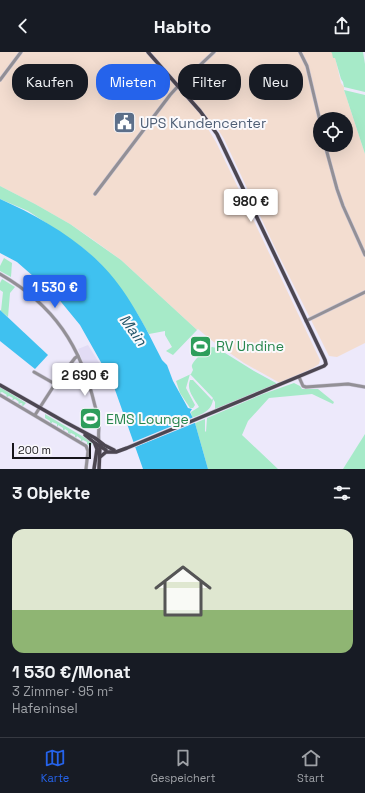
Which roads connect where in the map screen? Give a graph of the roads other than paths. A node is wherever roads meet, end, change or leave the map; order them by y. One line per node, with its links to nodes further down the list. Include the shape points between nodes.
1 (21, 52): 6 (street)
2 (148, 52): 7 (main road)
3 (214, 52): 5 (street)
4 (300, 52): 9 (street, via 307,66)
5 (201, 64)
6 (0, 80)
7 (178, 86): 11 (street)
8 (190, 100): 15 (main road, via 216,134)
9 (318, 112)
10 (327, 152): 12 (street, via 336,188)
11 (95, 194)
12 (365, 255)
13 (0, 274): 16 (street, via 21,287 50,313 66,333)
14 (365, 292): 15 (street)
15 (306, 321): 18 (main road, via 326,364)
16 (78, 356): 19 (street); 26 (street, via 95,406)
17 (34, 372): 19 (street)
18 (299, 377): 21 (street, via 306,388 348,384); 31 (main road)
19 (55, 384): 23 (street)
20 (0, 385): 23 (main road)
21 (365, 387)
22 (0, 395): 24 (street)
23 (40, 408): 24 (street); 25 (main road)
24 (35, 415): 33 (street, via 86,446)
25 (82, 432): 27 (main road); 28 (main road)
26 (98, 433): 27 (street); 28 (street)
27 (92, 436): 28 (main road)
28 (97, 442): 29 (main road); 29 (main road)
29 (100, 447): 30 (main road); 31 (main road); 32 (main road); 34 (main road)
30 (110, 451): 31 (main road); 32 (main road)
31 (118, 451)
32 (100, 456): 35 (main road)
33 (86, 469)
34 (94, 469)
35 (99, 469)

